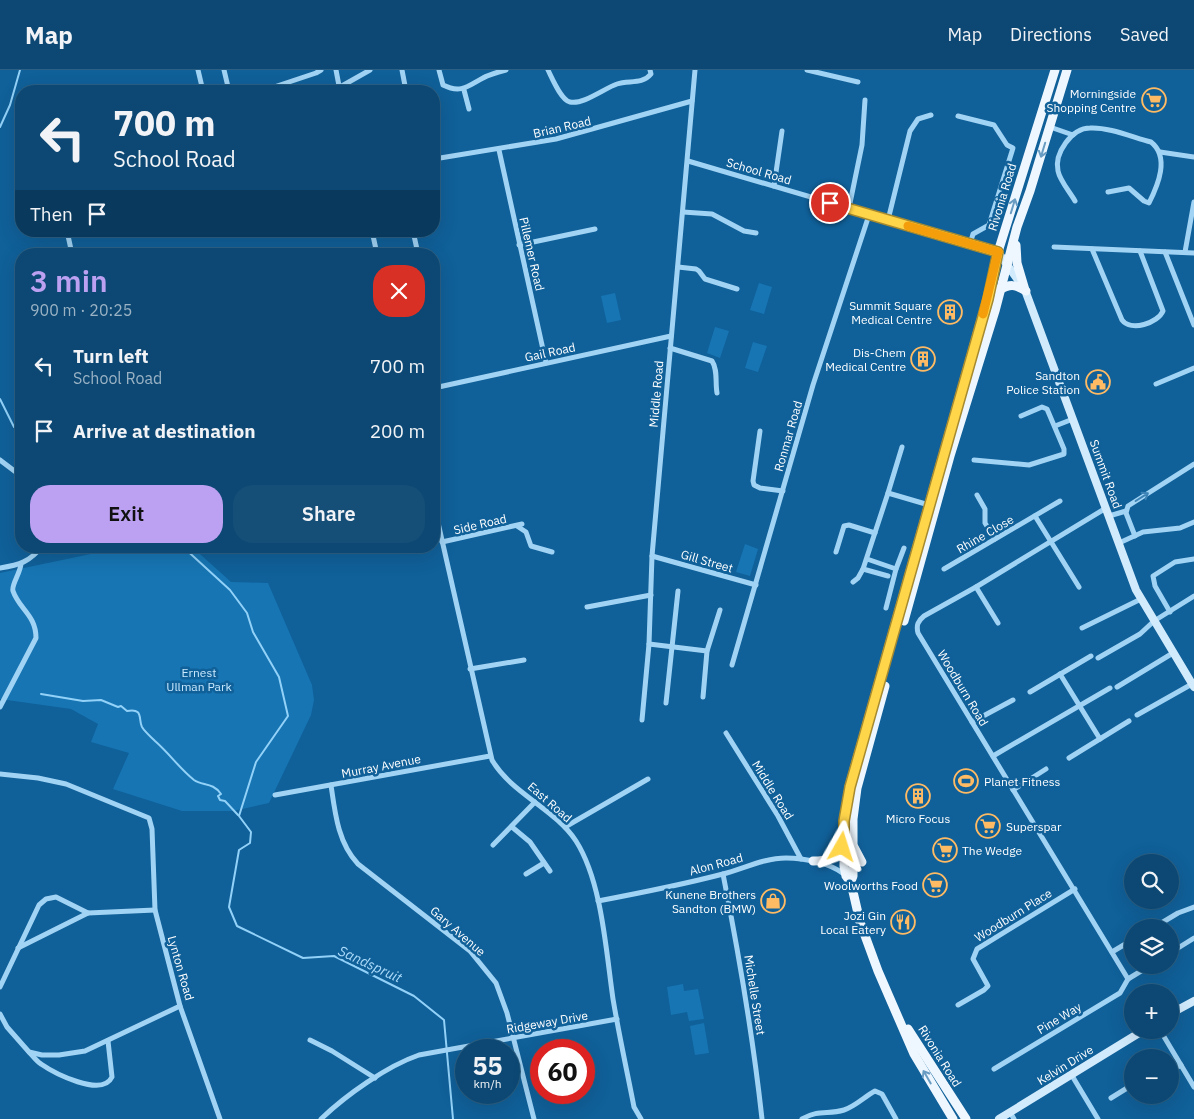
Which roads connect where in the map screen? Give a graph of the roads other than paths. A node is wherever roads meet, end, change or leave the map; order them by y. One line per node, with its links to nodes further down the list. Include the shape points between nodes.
1 (198, 70): 16 (street)
2 (224, 70): 17 (street)
3 (320, 70): 18 (street)
4 (336, 70): 19 (street)
5 (370, 70): 20 (street)
6 (402, 70): 21 (street)
7 (439, 70): 22 (street, via 443,85)
8 (506, 70): 22 (street, via 489,75)
9 (548, 70): 10 (street, via 564,100 573,102 616,84 638,82 650,74)
10 (650, 70)
11 (695, 70): 24 (street, Middle Road)
12 (807, 70): 15 (street)
13 (1055, 70): 52 (main road, Rivonia Road, one-way to 13)
14 (1067, 70): 28 (main road, Rivonia Road)
15 (858, 82)
16 (202, 85)
17 (228, 85)
18 (280, 85)
19 (339, 85)
20 (346, 85)
21 (405, 85)
22 (464, 90): 25 (street)
23 (865, 100): 40 (street, via 862,145)
24 (692, 101): 31 (street, Brian Road, via 583,133); 35 (street, Middle Road)
25 (469, 109)
26 (931, 114): 43 (street, via 918,119 910,131)
27 (958, 116): 47 (street, via 994,125 1007,145 1013,148 989,225 972,234)
28 (1050, 127): 30 (street); 44 (main road, Rivonia Road, one-way to 44)
29 (782, 131): 36 (street)
30 (1072, 135): 32 (street, via 1084,128 1099,128 1151,142); 38 (street, via 1057,164 1058,172)
31 (499, 150): 34 (street, Brian Road); 48 (street, Pillemer Road)
32 (1160, 152): 33 (street); 37 (street, via 1160,174 1149,202 1129,188)
33 (1192, 157)
34 (440, 158)
35 (688, 161): 36 (street, School Road); 41 (street, Middle Road)
36 (774, 186): 40 (street, School Road)
37 (1108, 192)
38 (1075, 201)
39 (1194, 202): 54 (street)
40 (849, 208): 42 (street, School Road)
41 (683, 212): 46 (street, via 712,214 744,231); 57 (street, Middle Road)
42 (869, 215): 43 (street, School Road); 80 (street, Ronmar Road, via 813,385)
43 (888, 220): 47 (street, School Road)
44 (1017, 227): 56 (main road, Rivonia Road); 60 (main road, via 1016,258)
45 (595, 229): 48 (street)
46 (756, 233)
47 (970, 244): 52 (street, School Road)
48 (519, 245): 64 (street, Pillemer Road)
49 (1054, 247): 50 (street)
50 (1092, 249): 51 (street); 51 (street, via 1122,320 1131,326 1154,320 1163,311)
51 (1140, 251): 53 (street)
52 (998, 252): 56 (main road, Summit Road); 70 (main road, Rivonia Road)
53 (1165, 252): 54 (street); 61 (street)
54 (1186, 252): 55 (street)
55 (1194, 253)
56 (1007, 265): 59 (main road, Rivonia Road); 60 (main road, Summit Road)
57 (678, 267): 58 (street, via 696,269 705,279); 62 (street, Middle Road)
58 (738, 289)
59 (999, 290): 60 (main road, via 1009,285 1019,286); 68 (main road, Rivonia Road)
60 (1025, 291): 72 (main road, Summit Road)
61 (1194, 325)
62 (671, 336): 63 (street, Middle Road); 64 (street, Gail Road)
63 (670, 348): 69 (street, via 712,361 716,368); 101 (street, Middle Road)
64 (546, 363): 67 (street, Gail Road)
65 (1194, 368): 66 (street)
66 (1156, 384)
67 (440, 387)
68 (971, 388): 70 (main road); 84 (main road, Rivonia Road)
69 (717, 393)
70 (960, 396): 84 (main road, Rivonia Road)
71 (1021, 416): 73 (street, via 1045,407)
72 (1073, 419): 73 (street); 85 (main road, Summit Road)
73 (1055, 426): 77 (street, via 1065,453 1062,456 1029,465)
74 (760, 431): 80 (street, via 753,482 760,488)
75 (902, 447): 81 (street)
76 (0, 460): 79 (street)
77 (974, 460)
78 (1194, 464): 86 (street, one-way to 78, via 1130,504)
79 (15, 471)
80 (783, 491): 111 (street, Ronmar Road)
81 (888, 493): 84 (street); 90 (street)
82 (977, 494): 93 (street, via 986,509 985,523)
83 (1060, 502): 87 (street, Rhine Close)
84 (933, 506): 162 (main road, Rivonia Road, via 857,788)
85 (1106, 508): 88 (main road, Summit Road); 95 (street, Woodburn Road)
86 (1126, 511): 88 (street); 92 (street)
87 (1035, 516): 93 (street, Rhine Close); 95 (street)
88 (1109, 516): 96 (main road, Summit Road)
89 (1194, 522): 92 (street, via 1180,528 1143,532)
90 (875, 532): 99 (street, via 844,526); 102 (street)
91 (440, 533): 94 (street, East Road)
92 (1135, 536): 96 (street)
93 (995, 539): 108 (street, Rhine Close)
94 (442, 542): 98 (street, Side Road, via 520,525 530,546); 133 (street, East Road)
95 (1051, 542): 112 (street, Woodburn Road); 113 (street)
96 (1119, 543): 117 (main road, Summit Road)
97 (904, 548): 107 (street)
98 (552, 552)
99 (836, 552)
100 (37, 553): 104 (street)
101 (652, 556): 111 (street, Gill Street); 115 (street, Middle Road)
102 (866, 559): 106 (street); 107 (street)
103 (1194, 559): 121 (street, via 1175,562 1153,577)
104 (21, 564): 105 (street); 142 (street, via 13,592 31,618 36,638)
105 (0, 568)
106 (863, 569): 109 (street); 110 (street)
107 (896, 569): 119 (street)
108 (944, 569)
109 (888, 576)
110 (853, 582)
111 (756, 585): 132 (street, Ronmar Road)
112 (976, 587): 123 (street); 147 (street, Woodburn Road, via 924,616 917,625 918,633)
113 (1079, 587)
114 (678, 591): 126 (street)
115 (651, 595): 118 (street); 125 (street, Middle Road)
116 (1194, 596): 121 (street)
117 (1141, 599): 122 (main road, Summit Road); 124 (street)
118 (587, 607)
119 (886, 608)
120 (720, 610): 127 (street)
121 (1170, 612): 122 (street)
122 (1154, 620): 128 (main road, Summit Road); 130 (street, via 1140,634)
123 (998, 623)
124 (1082, 628)
125 (649, 644): 126 (street); 145 (street, Middle Road)
126 (671, 646): 127 (street); 141 (street)
127 (707, 651): 139 (street)
128 (1173, 653): 135 (main road, Summit Road); 136 (street)
129 (1091, 656): 134 (street)
130 (1098, 658)
131 (524, 660): 133 (street)
132 (732, 665)
133 (470, 669): 150 (street, East Road)
134 (1060, 674): 138 (street); 143 (street)
135 (1193, 686): 144 (street)
136 (1117, 687)
137 (1110, 688): 143 (street)
138 (1030, 692)
139 (703, 697)
140 (1013, 700): 147 (street)
141 (666, 703)
142 (0, 706)
143 (1079, 706): 149 (street); 151 (street)
144 (1138, 715)
145 (642, 720)
146 (1129, 721): 149 (street)
147 (972, 722): 151 (street, Woodburn Road)
148 (726, 733): 164 (street, Middle Road)
149 (1100, 739): 152 (street)
150 (490, 756): 156 (street, Murray Avenue); 159 (street, East Road, via 506,777)
151 (993, 756): 157 (street, Woodburn Road)
152 (1069, 758)
153 (1046, 768): 157 (street)
154 (0, 774): 175 (street, Lynton Road, via 66,784 148,818 152,829)
155 (648, 779): 161 (street)
156 (331, 785): 158 (street, Murray Avenue); 193 (street, Gary Avenue, via 338,828 348,854 470,952 496,983)
157 (1014, 790): 172 (street, Woodburn Road)
158 (275, 795)
159 (535, 802): 160 (street); 161 (street, East Road)
160 (512, 827): 163 (street); 167 (street, via 530,842)
161 (565, 827): 173 (street, East Road, via 582,851)
162 (848, 841): 165 (main road, via 834,858); 166 (main road); 168 (main road, Rivonia Road)
163 (493, 845)
164 (801, 859): 165 (street, Alon Road); 171 (street, Alon Road, via 776,859)
165 (813, 861): 168 (street, Alon Road)
166 (862, 862)
167 (544, 863): 169 (street); 170 (street)
168 (845, 867): 189 (main road, Rivonia Road, via 867,944)
169 (550, 871)
170 (526, 874)
171 (723, 874): 173 (street, Alon Road); 214 (street, Michelle Street, via 736,938)
172 (1075, 889): 182 (street, Woodburn Road); 187 (street, Woodburn Place, via 977,949 973,959 988,986)
173 (598, 901): 192 (street, East Road)
174 (1194, 907): 177 (street)
175 (155, 910): 176 (street); 188 (street, Lynton Road)
176 (88, 913): 181 (street); 181 (street, via 56,897 46,899 39,905)
177 (1168, 919)
178 (1194, 938): 180 (street)
179 (1124, 945): 182 (street)
180 (1179, 947)
181 (18, 948): 185 (street)
182 (1112, 952): 184 (street, Woodburn Road)
183 (1136, 974): 184 (street, Pine Way)
184 (1128, 979): 202 (street, Pine Way, via 1120,993)
185 (0, 987)
186 (1194, 1001): 190 (main road)
187 (958, 1005)
188 (180, 1006): 197 (street); 210 (street, Lynton Road)
189 (893, 1006): 218 (main road, Rivonia Road, one-way to 189, via 914,1054); 219 (main road, Rivonia Road)
190 (1179, 1009)
191 (1, 1018): 199 (street)
192 (617, 1019): 193 (street, Ridgeway Drive); 213 (street, East Road, via 634,1107)
193 (513, 1039)
194 (1129, 1039): 203 (main road, Kelvin Drive)
195 (1165, 1039): 200 (street)
196 (310, 1040): 204 (street)
197 (108, 1041): 199 (street, via 80,1053 50,1055); 199 (street, via 112,1077 108,1083 99,1086 82,1084 45,1066)
198 (455, 1048): 204 (street, Ridgeway Drive, via 412,1057)
199 (29, 1052)
200 (1181, 1065): 205 (street)
201 (520, 1066): 212 (street, Gary Avenue)
202 (994, 1069)
203 (1071, 1074): 209 (main road, Kelvin Drive); 221 (street)
204 (375, 1078): 211 (street, Ridgeway Drive)
205 (1194, 1087)
206 (1124, 1090): 207 (street)
207 (1111, 1098)
208 (831, 1112): 215 (street, via 814,1113); 216 (street); 217 (street, via 847,1109 878,1092)
209 (1012, 1116): 220 (main road, Kelvin Drive)
210 (220, 1119)
211 (321, 1119)
212 (534, 1119)
213 (641, 1119)
214 (762, 1119)
215 (802, 1119)
216 (831, 1119)
217 (896, 1119)
218 (953, 1119)
219 (966, 1119)
220 (999, 1119)
221 (1098, 1119)

